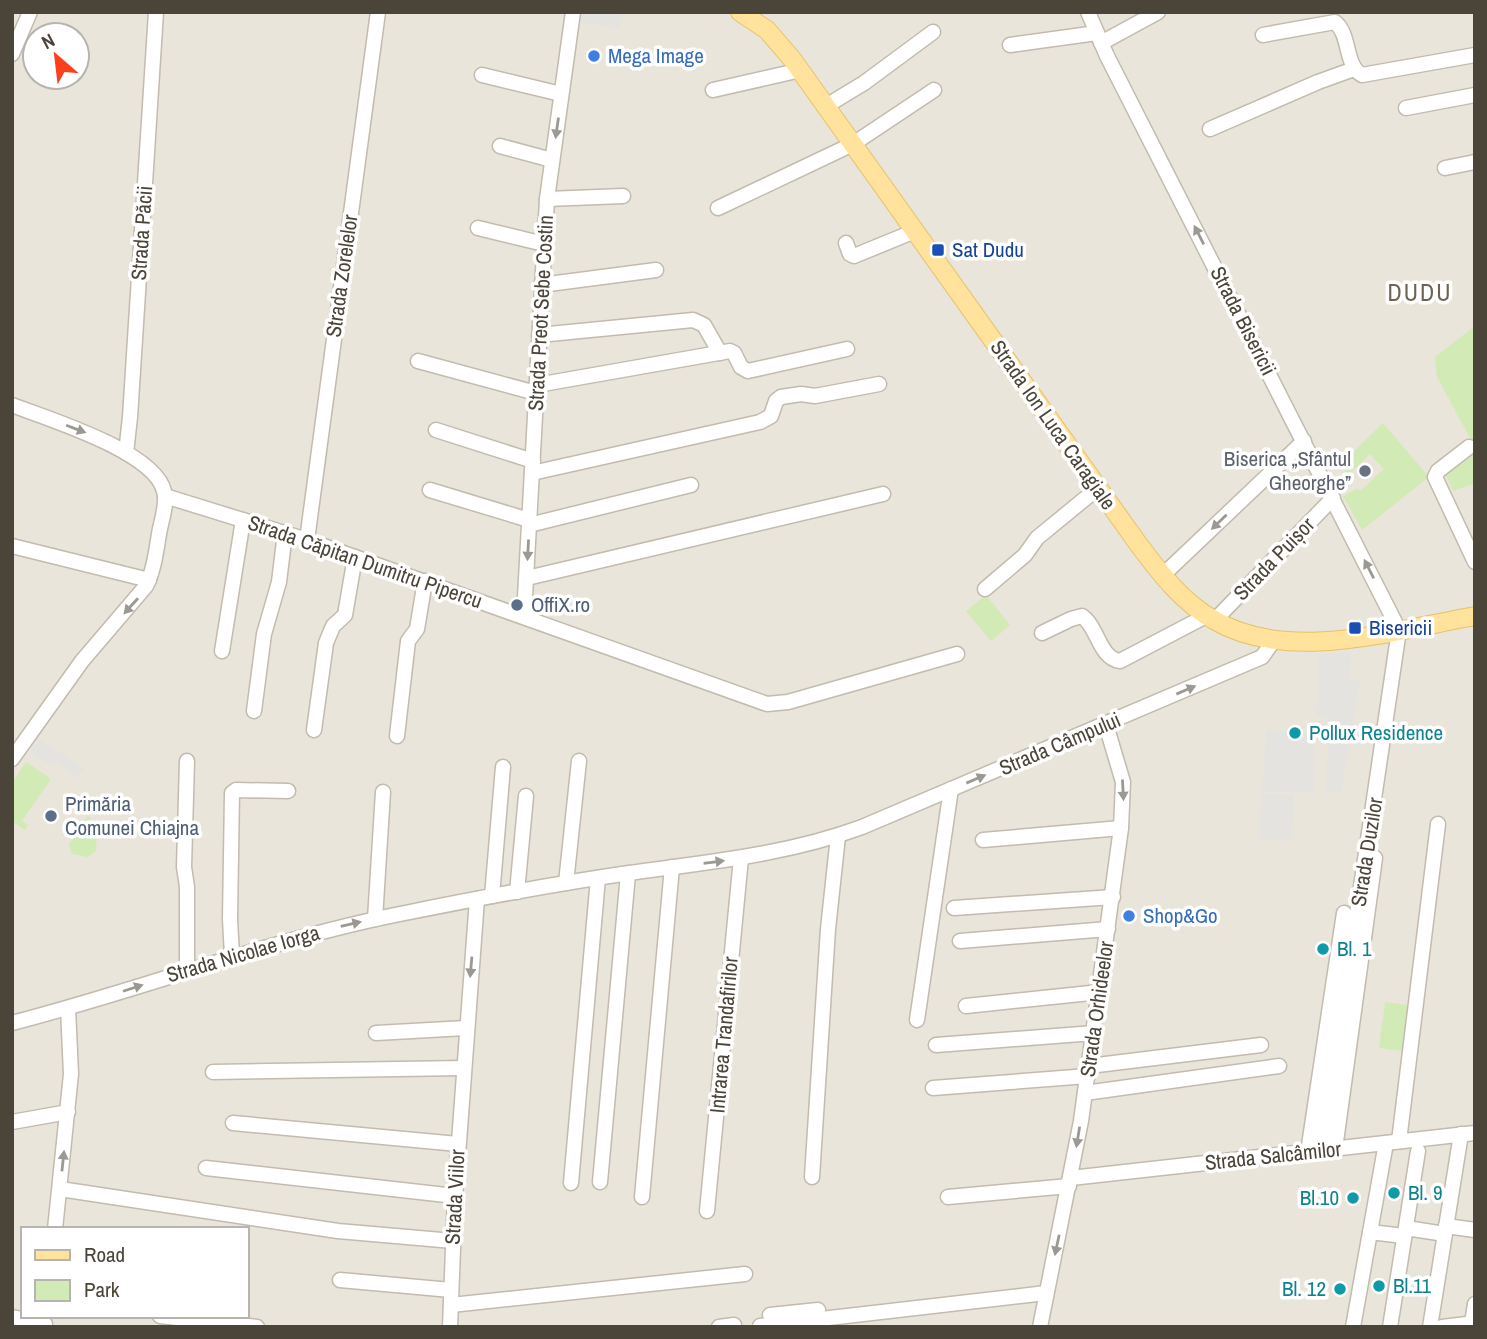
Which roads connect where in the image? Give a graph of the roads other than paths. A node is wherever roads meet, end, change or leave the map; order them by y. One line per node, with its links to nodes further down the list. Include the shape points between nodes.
1 (30, 12): 12 (street)
2 (156, 12): 48 (street, Strada Păcii)
3 (378, 12): 59 (street, Strada Zorelelor)
4 (573, 12): 19 (street, Strada Preot Sebe Costin)
5 (1088, 12): 10 (street, Strada Bisericii)
6 (1158, 12): 10 (street)
7 (746, 13): 15 (main road, Strada Ion Luca Caragiale, via 775,38)
8 (933, 32): 21 (street)
9 (1263, 35): 14 (street, via 1335,22 1342,28)
10 (1099, 38): 11 (street); 46 (street, Strada Bisericii, one-way to 10)
11 (1010, 45)
12 (12, 54)
13 (1475, 55): 14 (street, via 1367,75)
14 (1354, 69): 23 (street)
15 (801, 70): 17 (street); 21 (main road, Strada Ion Luca Caragiale)
16 (482, 75): 19 (street)
17 (713, 90)
18 (933, 90): 24 (street)
19 (561, 94): 26 (street, Strada Preot Sebe Costin, one-way to 26)
20 (1475, 95): 22 (street)
21 (826, 106): 24 (main road, Strada Ion Luca Caragiale)
22 (1406, 108)
23 (1210, 129)
24 (853, 144): 31 (street); 33 (main road, Strada Ion Luca Caragiale)
25 (499, 146): 26 (street)
26 (552, 160): 30 (street, Strada Preot Sebe Costin)
27 (1475, 162): 28 (street)
28 (1445, 168)
29 (623, 196): 30 (street)
30 (547, 199): 35 (street, Strada Preot Sebe Costin)
31 (719, 208)
32 (478, 228): 35 (street)
33 (915, 231): 34 (street, via 854,256); 51 (main road, Strada Ion Luca Caragiale)
34 (846, 243)
35 (544, 244): 37 (street, Strada Preot Sebe Costin)
36 (656, 271): 37 (street)
37 (541, 285): 38 (street, Strada Preot Sebe Costin)
38 (539, 335): 40 (street, via 693,320 704,325); 43 (street, Strada Preot Sebe Costin)
39 (847, 349): 40 (street, via 748,371 732,351)
40 (720, 353): 43 (street)
41 (418, 361): 43 (street)
42 (879, 384): 49 (street, via 781,397 771,416 760,422)
43 (537, 389): 49 (street, Strada Preot Sebe Costin)
44 (12, 405): 48 (street, one-way to 48)
45 (436, 430): 49 (street)
46 (1304, 441): 55 (street, Strada Bisericii); 63 (street, one-way to 63)
47 (1469, 447): 62 (street, via 1435,477)
48 (126, 453): 54 (street, via 158,478)
49 (532, 467): 57 (street, Strada Preot Sebe Costin)
50 (691, 485): 57 (street)
51 (1098, 488): 63 (main road, Strada Ion Luca Caragiale); 67 (street)
52 (430, 490): 57 (street)
53 (883, 494): 64 (street)
54 (165, 496): 56 (street, Strada Căpitan Dumitru Pipercu); 65 (street)
55 (1333, 498): 70 (street, Strada Puișor); 72 (street, Strada Bisericii, one-way to 55)
56 (243, 520): 58 (street, Strada Căpitan Dumitru Pipercu); 74 (street)
57 (529, 523): 64 (street, Strada Preot Sebe Costin, one-way to 64)
58 (285, 533): 59 (street, Strada Căpitan Dumitru Pipercu); 76 (street)
59 (307, 540): 61 (street, Strada Căpitan Dumitru Pipercu)
60 (12, 546): 65 (street)
61 (355, 557): 66 (street, Strada Căpitan Dumitru Pipercu); 78 (street, via 345,615 333,626 326,643)
62 (1475, 562)
63 (1163, 575): 70 (main road, Strada Ion Luca Caragiale)
64 (527, 578): 68 (street, Strada Preot Sebe Costin)
65 (149, 580): 80 (street, one-way to 80, via 60,689)
66 (425, 581): 68 (street, Strada Căpitan Dumitru Pipercu); 79 (street, via 417,629 408,641)
67 (985, 589)
68 (524, 615): 75 (street, Strada Căpitan Dumitru Pipercu, via 767,704)
69 (1475, 616): 72 (main road, Strada Ion Luca Caragiale)
70 (1210, 618): 71 (street, Strada Puișor, via 1120,662 1108,656 1082,616); 73 (main road, Strada Ion Luca Caragiale)
71 (1042, 633)
72 (1399, 634): 73 (main road, Strada Ion Luca Caragiale); 130 (street, Strada Duzilor)
73 (1274, 640): 77 (street, Strada Câmpului, one-way to 73, via 1262,657)
74 (222, 651)
75 (957, 654)
76 (254, 711)
77 (1106, 725): 84 (street, Strada Câmpului, one-way to 77); 89 (street, Strada Orhideelor, one-way to 89, via 1123,782)
78 (314, 730)
79 (397, 736)
80 (12, 759)
81 (187, 761): 107 (street)
82 (579, 761): 96 (street)
83 (503, 767): 98 (street)
84 (951, 789): 90 (street, Strada Câmpului); 111 (street)
85 (288, 791): 106 (street, via 232,793)
86 (383, 792): 103 (street)
87 (526, 796): 97 (street)
88 (1438, 824): 128 (street)
89 (1121, 828): 91 (street); 99 (street, Strada Orhideelor)
90 (838, 836): 92 (street, Strada Câmpului); 133 (street)
91 (983, 840)
92 (741, 858): 93 (street, Strada Câmpului, one-way to 92); 141 (street, Intrarea Trandafirilor)
93 (672, 867): 94 (street, Strada Câmpului); 139 (street)
94 (628, 874): 95 (street, Strada Câmpului); 134 (street)
95 (598, 878): 96 (street, Strada Câmpului); 136 (street)
96 (566, 883): 97 (street, Strada Câmpului)
97 (517, 892): 98 (street, Strada Câmpului)
98 (492, 896): 100 (street, Strada Câmpului)
99 (1113, 897): 101 (street); 104 (street, Strada Orhideelor)
100 (477, 899): 103 (street, Strada Nicolae Iorga); 113 (street, Strada Viilor, one-way to 113)
101 (954, 908)
102 (1344, 913): 130 (street)
103 (375, 919): 106 (street, Strada Nicolae Iorga, one-way to 103)
104 (1108, 929): 105 (street); 108 (street, Strada Orhideelor)
105 (960, 941)
106 (232, 956): 107 (street, Strada Nicolae Iorga)
107 (187, 970): 110 (street, Strada Nicolae Iorga, one-way to 107)
108 (1100, 992): 109 (street); 115 (street, Strada Orhideelor)
109 (966, 1006)
110 (68, 1008): 112 (street, Strada Nicolae Iorga); 124 (street)
111 (918, 1020)
112 (12, 1023)
113 (466, 1028): 114 (street); 119 (street, Strada Viilor)
114 (376, 1033)
115 (1094, 1033): 116 (street); 120 (street, Strada Orhideelor)
116 (936, 1045)
117 (1261, 1045): 120 (street)
118 (1279, 1066): 123 (street)
119 (463, 1068): 121 (street); 129 (street, Strada Viilor)
120 (1088, 1071): 122 (street); 123 (street, Strada Orhideelor)
121 (214, 1072)
122 (933, 1087)
123 (1085, 1093): 135 (street, Strada Orhideelor, one-way to 135)
124 (68, 1112): 125 (street); 137 (street, one-way to 124)
125 (12, 1122)
126 (233, 1123): 129 (street)
127 (1471, 1132): 128 (street, Strada Salcâmilor); 143 (street)
128 (1393, 1142): 130 (street, Strada Salcâmilor); 145 (street)
129 (458, 1144): 138 (street, Strada Viilor)
130 (1322, 1150): 135 (street, Strada Salcâmilor)
131 (1418, 1151): 146 (street)
132 (206, 1168): 138 (street)
133 (812, 1177)
134 (600, 1182)
135 (1070, 1182): 140 (street, Strada Salcâmilor); 150 (street, Strada Orhideelor, one-way to 150)
136 (571, 1183)
137 (60, 1189): 142 (street); 147 (street, via 338,1231)
138 (455, 1196): 147 (street, Strada Viilor)
139 (642, 1197)
140 (948, 1197)
141 (707, 1211)
142 (55, 1227)
143 (1446, 1230): 144 (street); 146 (street); 165 (street)
144 (1475, 1230)
145 (1370, 1231): 146 (street); 163 (street)
146 (1405, 1232): 164 (street)
147 (453, 1241): 151 (street, Strada Viilor)
148 (745, 1274): 151 (street)
149 (340, 1280): 151 (street)
150 (1047, 1290): 155 (street); 162 (street, Strada Orhideelor)
151 (451, 1298): 160 (street, Strada Viilor)
152 (1475, 1304): 157 (street)
153 (12, 1317): 156 (street)
154 (178, 1318): 159 (street)
155 (765, 1320)
156 (45, 1322)
157 (1473, 1323): 166 (street)
158 (734, 1325): 161 (street)
159 (257, 1327)
160 (450, 1327)
161 (719, 1327)
162 (1040, 1327)
163 (1353, 1327)
164 (1390, 1327)
165 (1430, 1327)
166 (1442, 1327)

